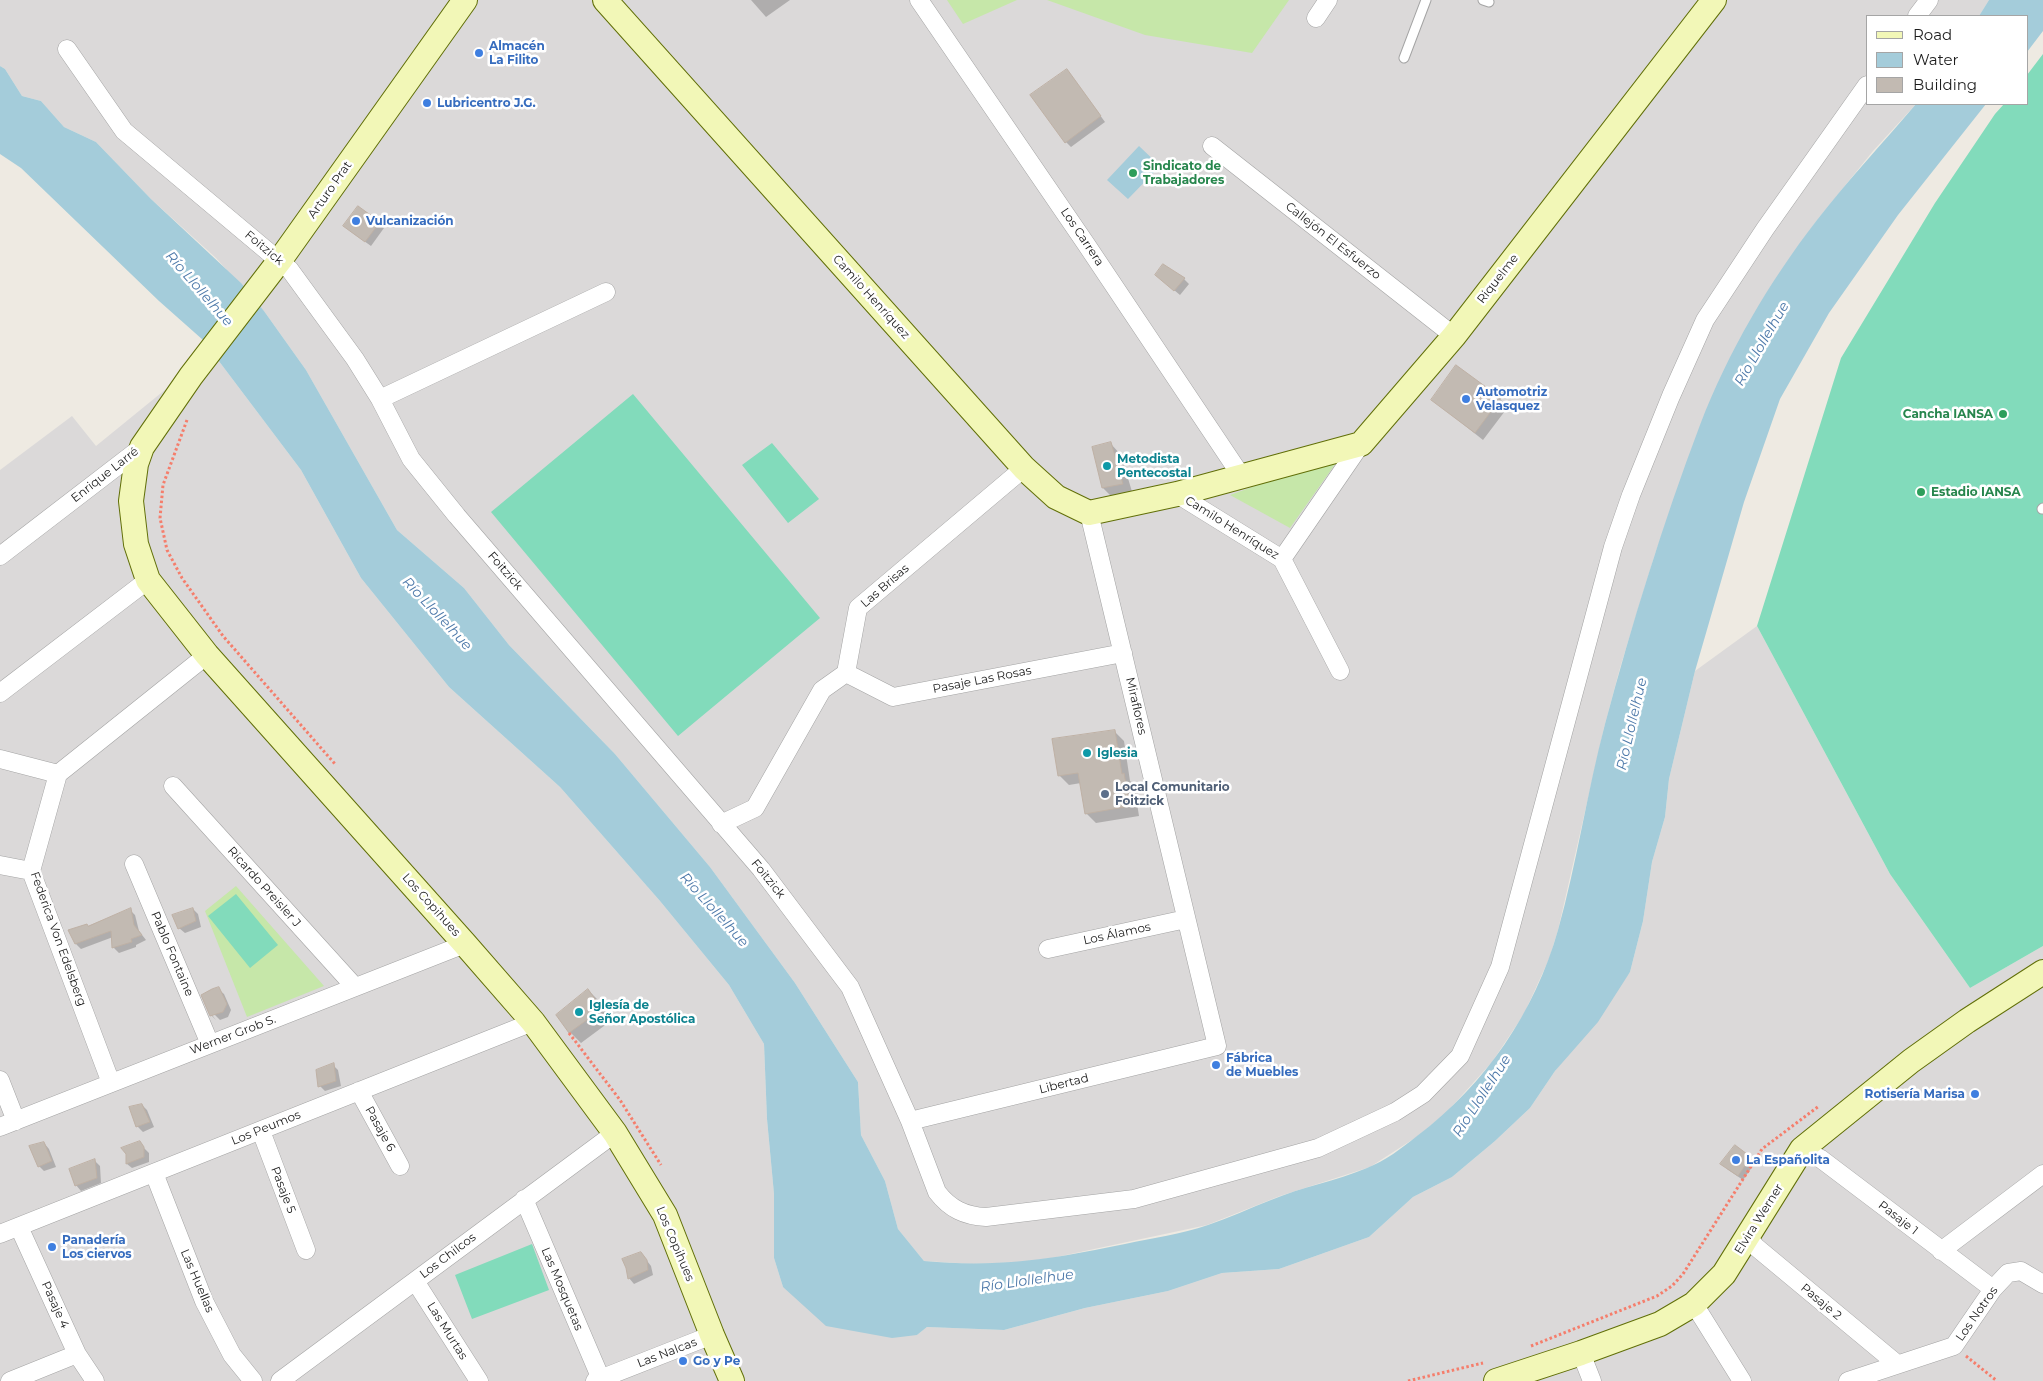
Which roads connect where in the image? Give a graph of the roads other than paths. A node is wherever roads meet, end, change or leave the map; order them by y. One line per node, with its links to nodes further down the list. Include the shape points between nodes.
1 (465, 0): 14 (main road, Arturo Prat)
2 (606, 0): 21 (main road, Camilo Henríquez)
3 (919, 0): 22 (street, Los Carrera)
4 (1328, 0): 9 (street)
5 (1426, 0): 11 (lane)
6 (1714, 0): 16 (main road, Riquelme)
7 (1929, 0): 8 (street)
8 (1918, 15)
9 (1316, 18)
10 (67, 48): 14 (street, Foitzick, via 124,131)
11 (1404, 58)
12 (1866, 86): 51 (street, Foitzick, via 1705,320 1671,396 1613,547 1500,967 1460,1056 1423,1094 1396,1112 1318,1148 1134,1199 986,1217 963,1213 941,1197 932,1182)
13 (1212, 146): 16 (street, Callejón El Esfuerzo)
14 (276, 264): 17 (main road, Arturo Prat); 18 (street, Foitzick, via 290,270)
15 (606, 292): 18 (street)
16 (1454, 336): 19 (main road, Riquelme)
17 (191, 376): 20 (main road, Enrique Larré)
18 (380, 398): 36 (street, Foitzick, via 411,459)
19 (1361, 444): 22 (main road, Camilo Henríquez); 26 (street, Riquelme)
20 (142, 447): 25 (street, Enrique Larré); 27 (main road, Los Copihues, via 131,501 136,544)
21 (1024, 468): 24 (main road, Camilo Henríquez, via 1056,497); 31 (street, Las Brisas, via 858,608)
22 (1242, 477): 23 (main road, Camilo Henríquez)
23 (1177, 494): 24 (main road, Camilo Henríquez); 26 (street, Camilo Henríquez)
24 (1090, 513): 28 (street, Miraflores)
25 (0, 556)
26 (1282, 558): 30 (street, Camilo Henríquez)
27 (148, 580): 29 (main road, Los Copihues); 32 (street)
28 (1123, 653): 31 (street, Pasaje Las Rosas, via 893,697); 40 (street, Miraflores)
29 (207, 655): 34 (street); 41 (main road, Los Copihues)
30 (1340, 671)
31 (846, 673): 36 (street, via 822,690 755,808)
32 (0, 693)
33 (0, 759): 34 (street)
34 (58, 774): 39 (street, Federica Von Edelsberg)
35 (173, 786): 44 (street, Ricardo Preisler J)
36 (721, 824): 51 (street, Foitzick, via 761,870 850,987)
37 (0, 864): 39 (street)
38 (134, 864): 46 (street, Pablo Fontaine)
39 (31, 871): 49 (street, Federica Von Edelsberg)
40 (1186, 919): 42 (street, Los Álamos); 47 (street, Miraflores)
41 (465, 944): 44 (street, Werner Grob S.); 45 (main road, Los Copihues)
42 (1048, 949)
43 (2043, 972): 55 (main road, Elvira Werner, via 1910,1061)
44 (355, 987): 46 (street, Werner Grob S.)
45 (533, 1022): 50 (street, Los Peumos); 54 (main road, Los Copihues)
46 (210, 1044): 49 (street, Werner Grob S.)
47 (1217, 1046): 51 (street, Libertad)
48 (0, 1080): 52 (street)
49 (111, 1083): 52 (street, Werner Grob S.)
50 (359, 1091): 53 (street, Los Peumos); 56 (street, Pasaje 6)
51 (910, 1121)
52 (8, 1124)
53 (261, 1130): 57 (street, Los Peumos); 63 (street, Pasaje 5)
54 (615, 1133): 59 (street, Los Chilcos); 69 (main road, Los Copihues, via 665,1215)
55 (1802, 1149): 62 (main road, Elvira Werner); 64 (street, Pasaje 1, via 1821,1159)
56 (400, 1166)
57 (154, 1173): 60 (street, Los Peumos); 77 (street, Las Huellas, via 204,1301 232,1355)
58 (2043, 1174): 64 (street)
59 (524, 1199): 65 (street, Los Chilcos); 74 (street, Las Mosquetas)
60 (19, 1227): 61 (street, Los Peumos); 71 (street, Pasaje 4)
61 (0, 1234)
62 (1748, 1237): 68 (main road, Elvira Werner, via 1724,1274); 72 (street, Pasaje 2)
63 (306, 1250)
64 (1941, 1251): 67 (street, Pasaje 1)
65 (415, 1281): 78 (street, Los Chilcos); 79 (street, Las Murtas)
66 (2043, 1284): 67 (street, Los Notros, via 2021,1271 2008,1273)
67 (1993, 1289): 72 (street, Los Notros, via 1954,1346)
68 (1694, 1304): 70 (main road, Elvira Werner, via 1660,1324); 82 (street)
69 (712, 1336): 74 (street, Las Nalcas); 80 (main road, Los Copihues)
70 (1581, 1353): 73 (main road, Elvira Werner); 81 (street)
71 (77, 1354): 75 (street); 76 (street, Pasaje 4)
72 (1897, 1364): 83 (street, Los Notros)
73 (1494, 1371)
74 (598, 1380)
75 (10, 1381)
76 (95, 1381)
77 (253, 1381)
78 (280, 1381)
79 (479, 1381)
80 (732, 1381)
81 (1592, 1381)
82 (1742, 1381)
83 (1848, 1381)

